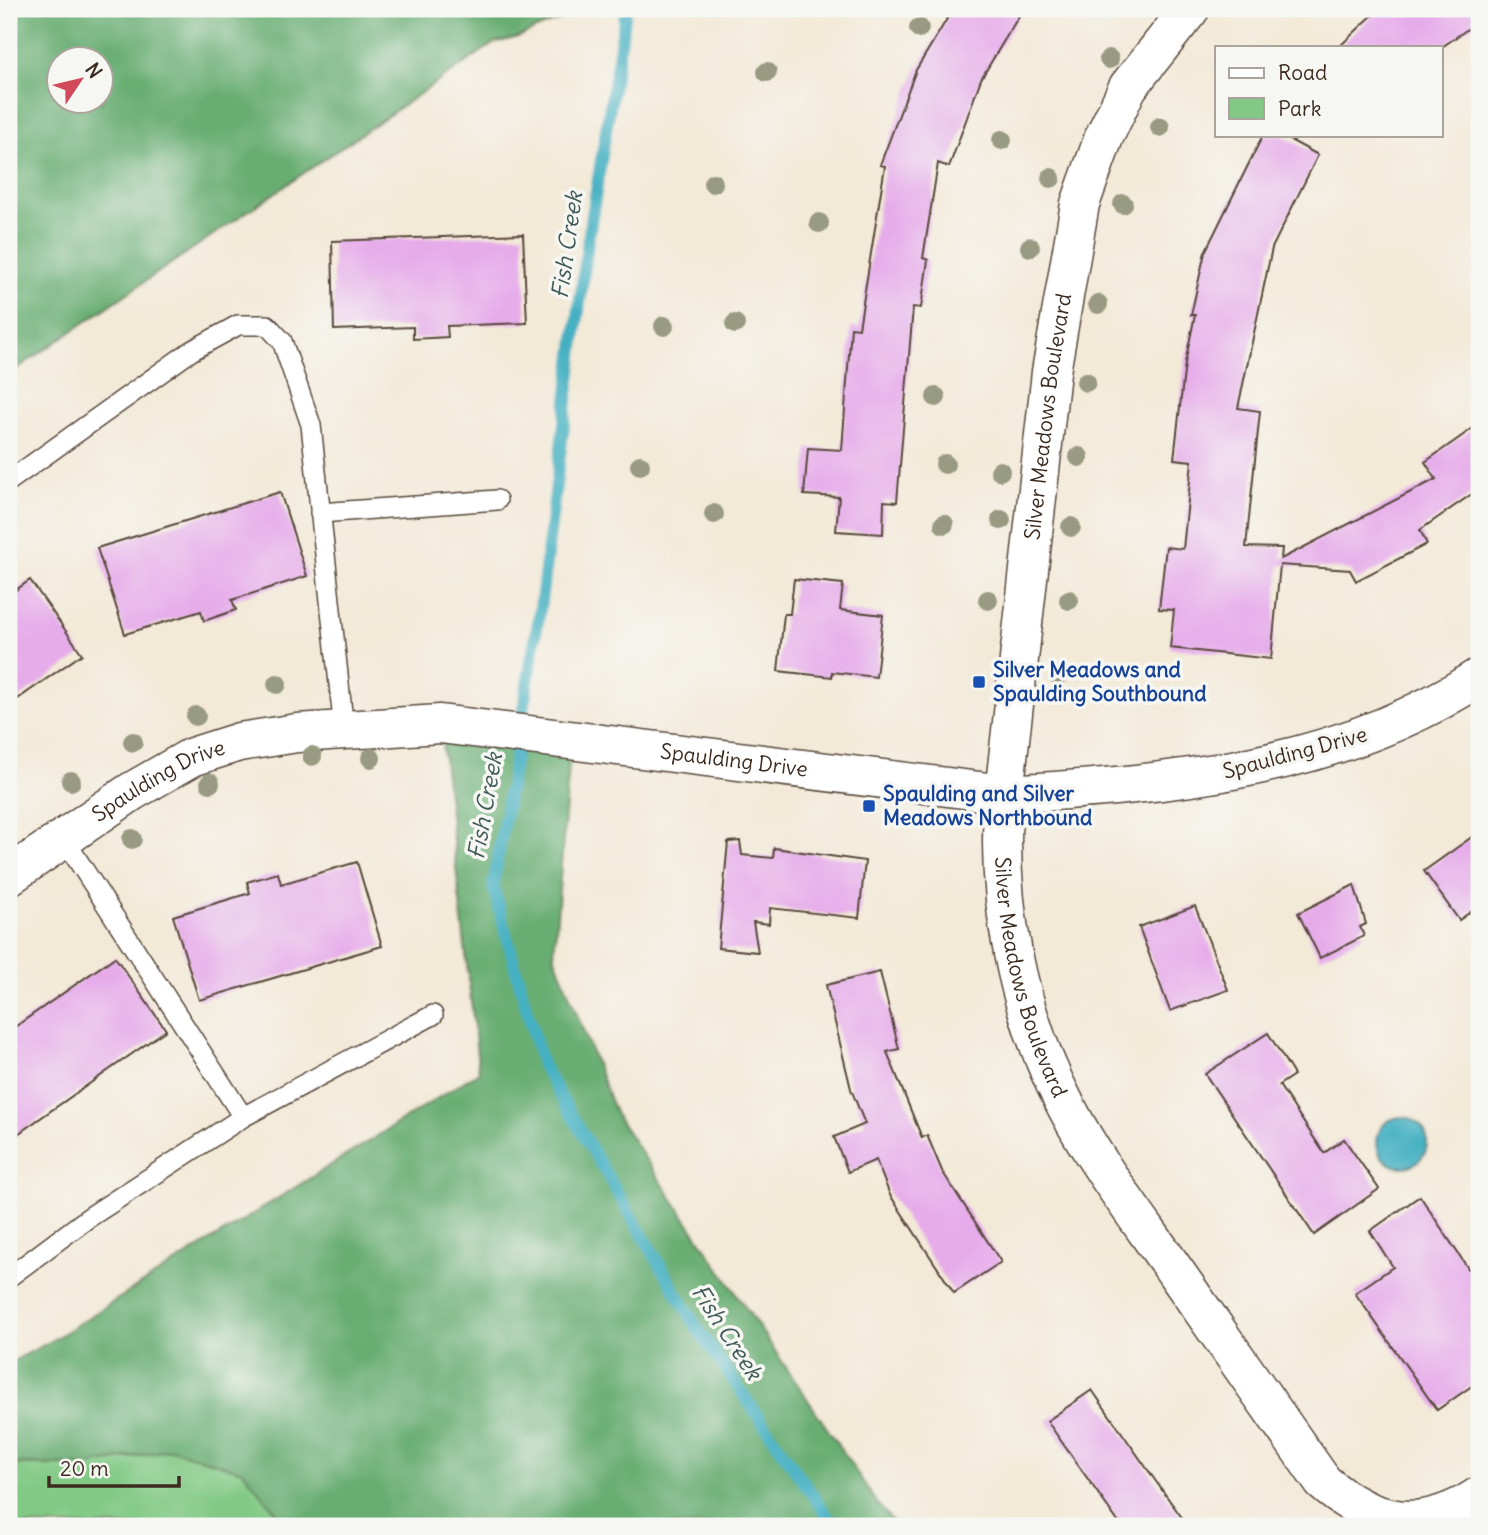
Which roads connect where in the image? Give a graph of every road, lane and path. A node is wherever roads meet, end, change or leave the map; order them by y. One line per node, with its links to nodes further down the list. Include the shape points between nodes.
1 (1191, 9): 7 (street, Silver Meadows Boulevard, via 1128,87 1080,204 1048,395)
2 (9, 481): 4 (lane, via 191,351 238,326 267,325 282,341 311,425)
3 (497, 500): 4 (lane)
4 (320, 513): 6 (lane)
5 (1479, 677): 7 (street, Spaulding Drive, via 1382,729 1251,766 1198,778)
6 (344, 730): 7 (street, Spaulding Drive, via 440,724); 8 (street, Spaulding Drive, via 239,742 192,757)
7 (1004, 794): 13 (street, Silver Meadows Boulevard, via 1000,842 1013,952 1045,1060 1067,1107 1111,1179 1323,1482 1343,1500 1394,1519 1422,1521 1444,1516)
8 (64, 839): 9 (street, Spaulding Drive); 11 (lane)
9 (9, 876)
10 (433, 1015): 11 (lane)
11 (243, 1117): 12 (lane, via 88,1218)
12 (9, 1277)
13 (1479, 1496)

